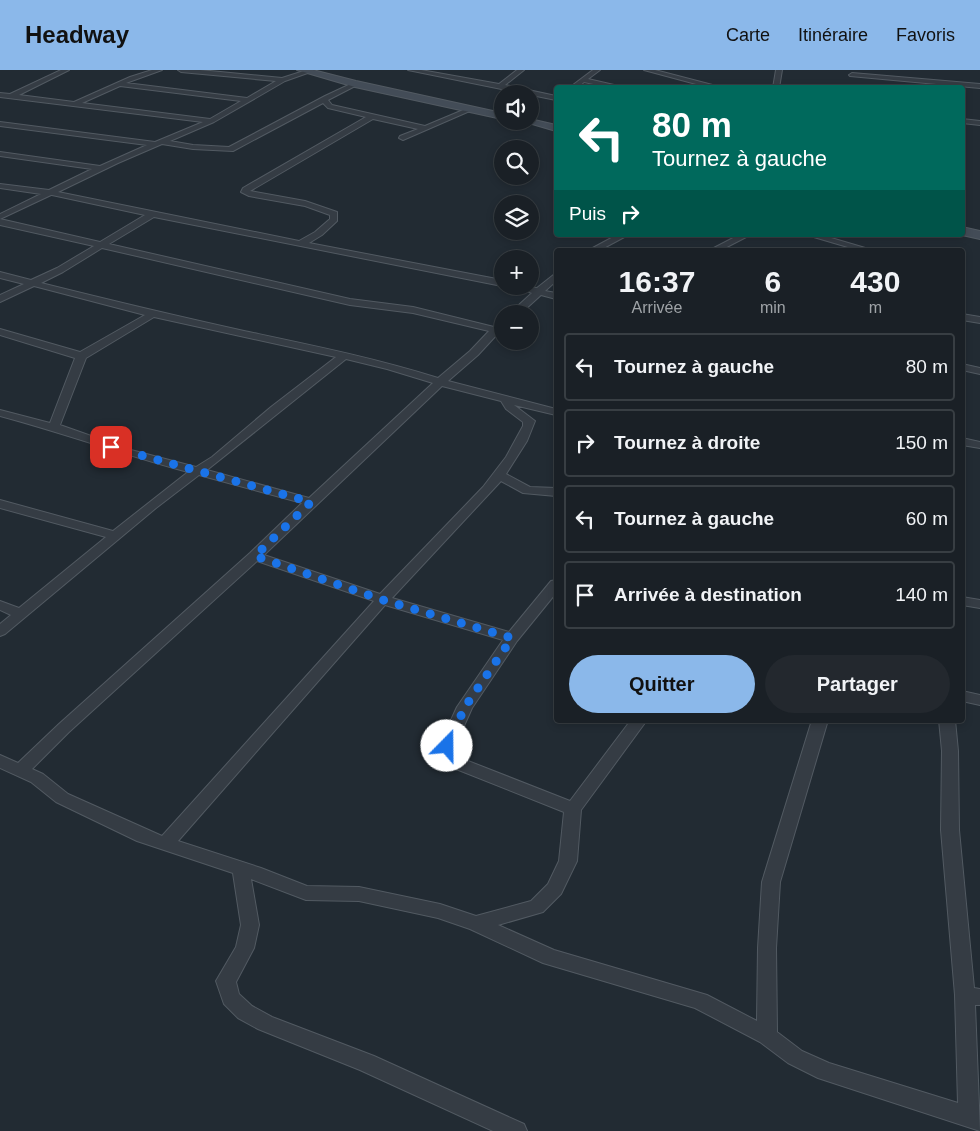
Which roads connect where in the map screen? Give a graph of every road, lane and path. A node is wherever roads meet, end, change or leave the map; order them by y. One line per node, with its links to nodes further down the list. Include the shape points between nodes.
1 (66, 70): 27 (street)
2 (159, 70): 13 (street)
3 (181, 70): 11 (street)
4 (411, 70): 16 (street)
5 (521, 70): 17 (street)
6 (597, 70): 12 (street)
7 (647, 70): 20 (street)
8 (780, 70): 21 (street)
9 (308, 71): 11 (street); 14 (street)
10 (852, 76): 15 (street)
11 (283, 80): 29 (street)
12 (583, 80): 18 (street); 19 (street)
13 (119, 84): 29 (street); 32 (street)
14 (355, 84): 30 (street); 33 (street)
15 (922, 84): 22 (street)
16 (494, 85)
17 (501, 85)
18 (576, 85)
19 (609, 85)
20 (709, 85)
21 (777, 85)
22 (951, 85)
23 (965, 85): 24 (street)
24 (980, 86)
25 (539, 94): 28 (street)
26 (0, 95): 27 (street)
27 (10, 96): 31 (street); 32 (street)
28 (554, 98)
29 (246, 100): 36 (street)
30 (324, 100): 35 (street, via 330,107); 44 (street, via 230,149)
31 (0, 101)
32 (77, 103): 36 (street)
33 (470, 109): 34 (street); 41 (street)
34 (494, 114)
35 (372, 116): 41 (street); 57 (street, via 246,190 249,194 328,209 334,214 334,220 325,229)
36 (212, 121): 44 (street)
37 (965, 121): 38 (street)
38 (980, 122)
39 (0, 124): 44 (street)
40 (539, 124): 42 (street)
41 (424, 128): 43 (street)
42 (554, 128)
43 (403, 138)
44 (159, 143): 46 (street)
45 (0, 154): 46 (street)
46 (101, 168): 48 (street)
47 (0, 186): 48 (street)
48 (52, 193): 49 (street); 50 (street)
49 (151, 215): 57 (street); 58 (street)
50 (0, 217)
51 (0, 222): 58 (street)
52 (965, 232): 53 (street)
53 (980, 235)
54 (620, 237): 59 (street)
55 (742, 237): 60 (street)
56 (819, 237): 61 (street)
57 (300, 244): 64 (street)
58 (98, 246): 65 (street); 75 (street, via 350,302)
59 (597, 248)
60 (718, 248)
61 (860, 248)
62 (0, 275): 65 (street)
63 (554, 278): 66 (street)
64 (494, 281)
65 (32, 283): 70 (street); 72 (street)
66 (539, 292)
67 (539, 293): 69 (street)
68 (536, 295): 71 (street)
69 (554, 296)
70 (0, 299)
71 (524, 305)
72 (153, 314): 78 (street); 79 (street)
73 (965, 318): 74 (street)
74 (980, 320)
75 (494, 326)
76 (0, 332): 79 (street)
77 (494, 332): 82 (street)
78 (345, 355): 82 (street, via 407,370); 89 (street, via 216,460)
79 (81, 356): 86 (street)
80 (965, 368): 81 (street)
81 (980, 371)
82 (440, 382): 83 (street); 92 (street)
83 (505, 399): 84 (street); 90 (street, via 510,408 529,422 530,427)
84 (554, 411)
85 (0, 413): 86 (street)
86 (54, 427): 89 (street)
87 (965, 442): 88 (street)
88 (980, 445)
89 (196, 472): 92 (street); 94 (street)
90 (499, 475): 91 (street, via 527,490); 97 (street)
91 (554, 492)
92 (311, 502): 95 (street)
93 (0, 504): 94 (street)
94 (115, 535): 101 (street)
95 (255, 556): 97 (street); 110 (street)
96 (554, 586): 103 (street)
97 (383, 600): 103 (street); 112 (street)
98 (965, 602): 99 (street)
99 (980, 604)
100 (0, 605): 101 (street)
101 (21, 614): 102 (street)
102 (0, 631)
103 (512, 638): 111 (street, via 465,707 447,746 457,763)
104 (965, 697): 105 (street)
105 (980, 700)
106 (637, 723): 111 (street)
107 (819, 723): 116 (street, via 771,882)
108 (947, 723): 115 (street, via 950,830)
109 (0, 761): 110 (street)
110 (21, 770): 112 (street, via 62,798)
111 (573, 809): 114 (street, via 568,861 554,889 537,907)
112 (165, 844): 113 (street)
113 (241, 869): 114 (street, via 306,893 359,894 390,902 416,904); 118 (street, via 250,925 245,948 226,981 231,998 245,1012)
114 (476, 924): 116 (street, via 550,957 700,1001)
115 (973, 996): 117 (street)
116 (767, 1036): 117 (street, via 795,1057 824,1071)
117 (974, 1119)
118 (516, 1131)

